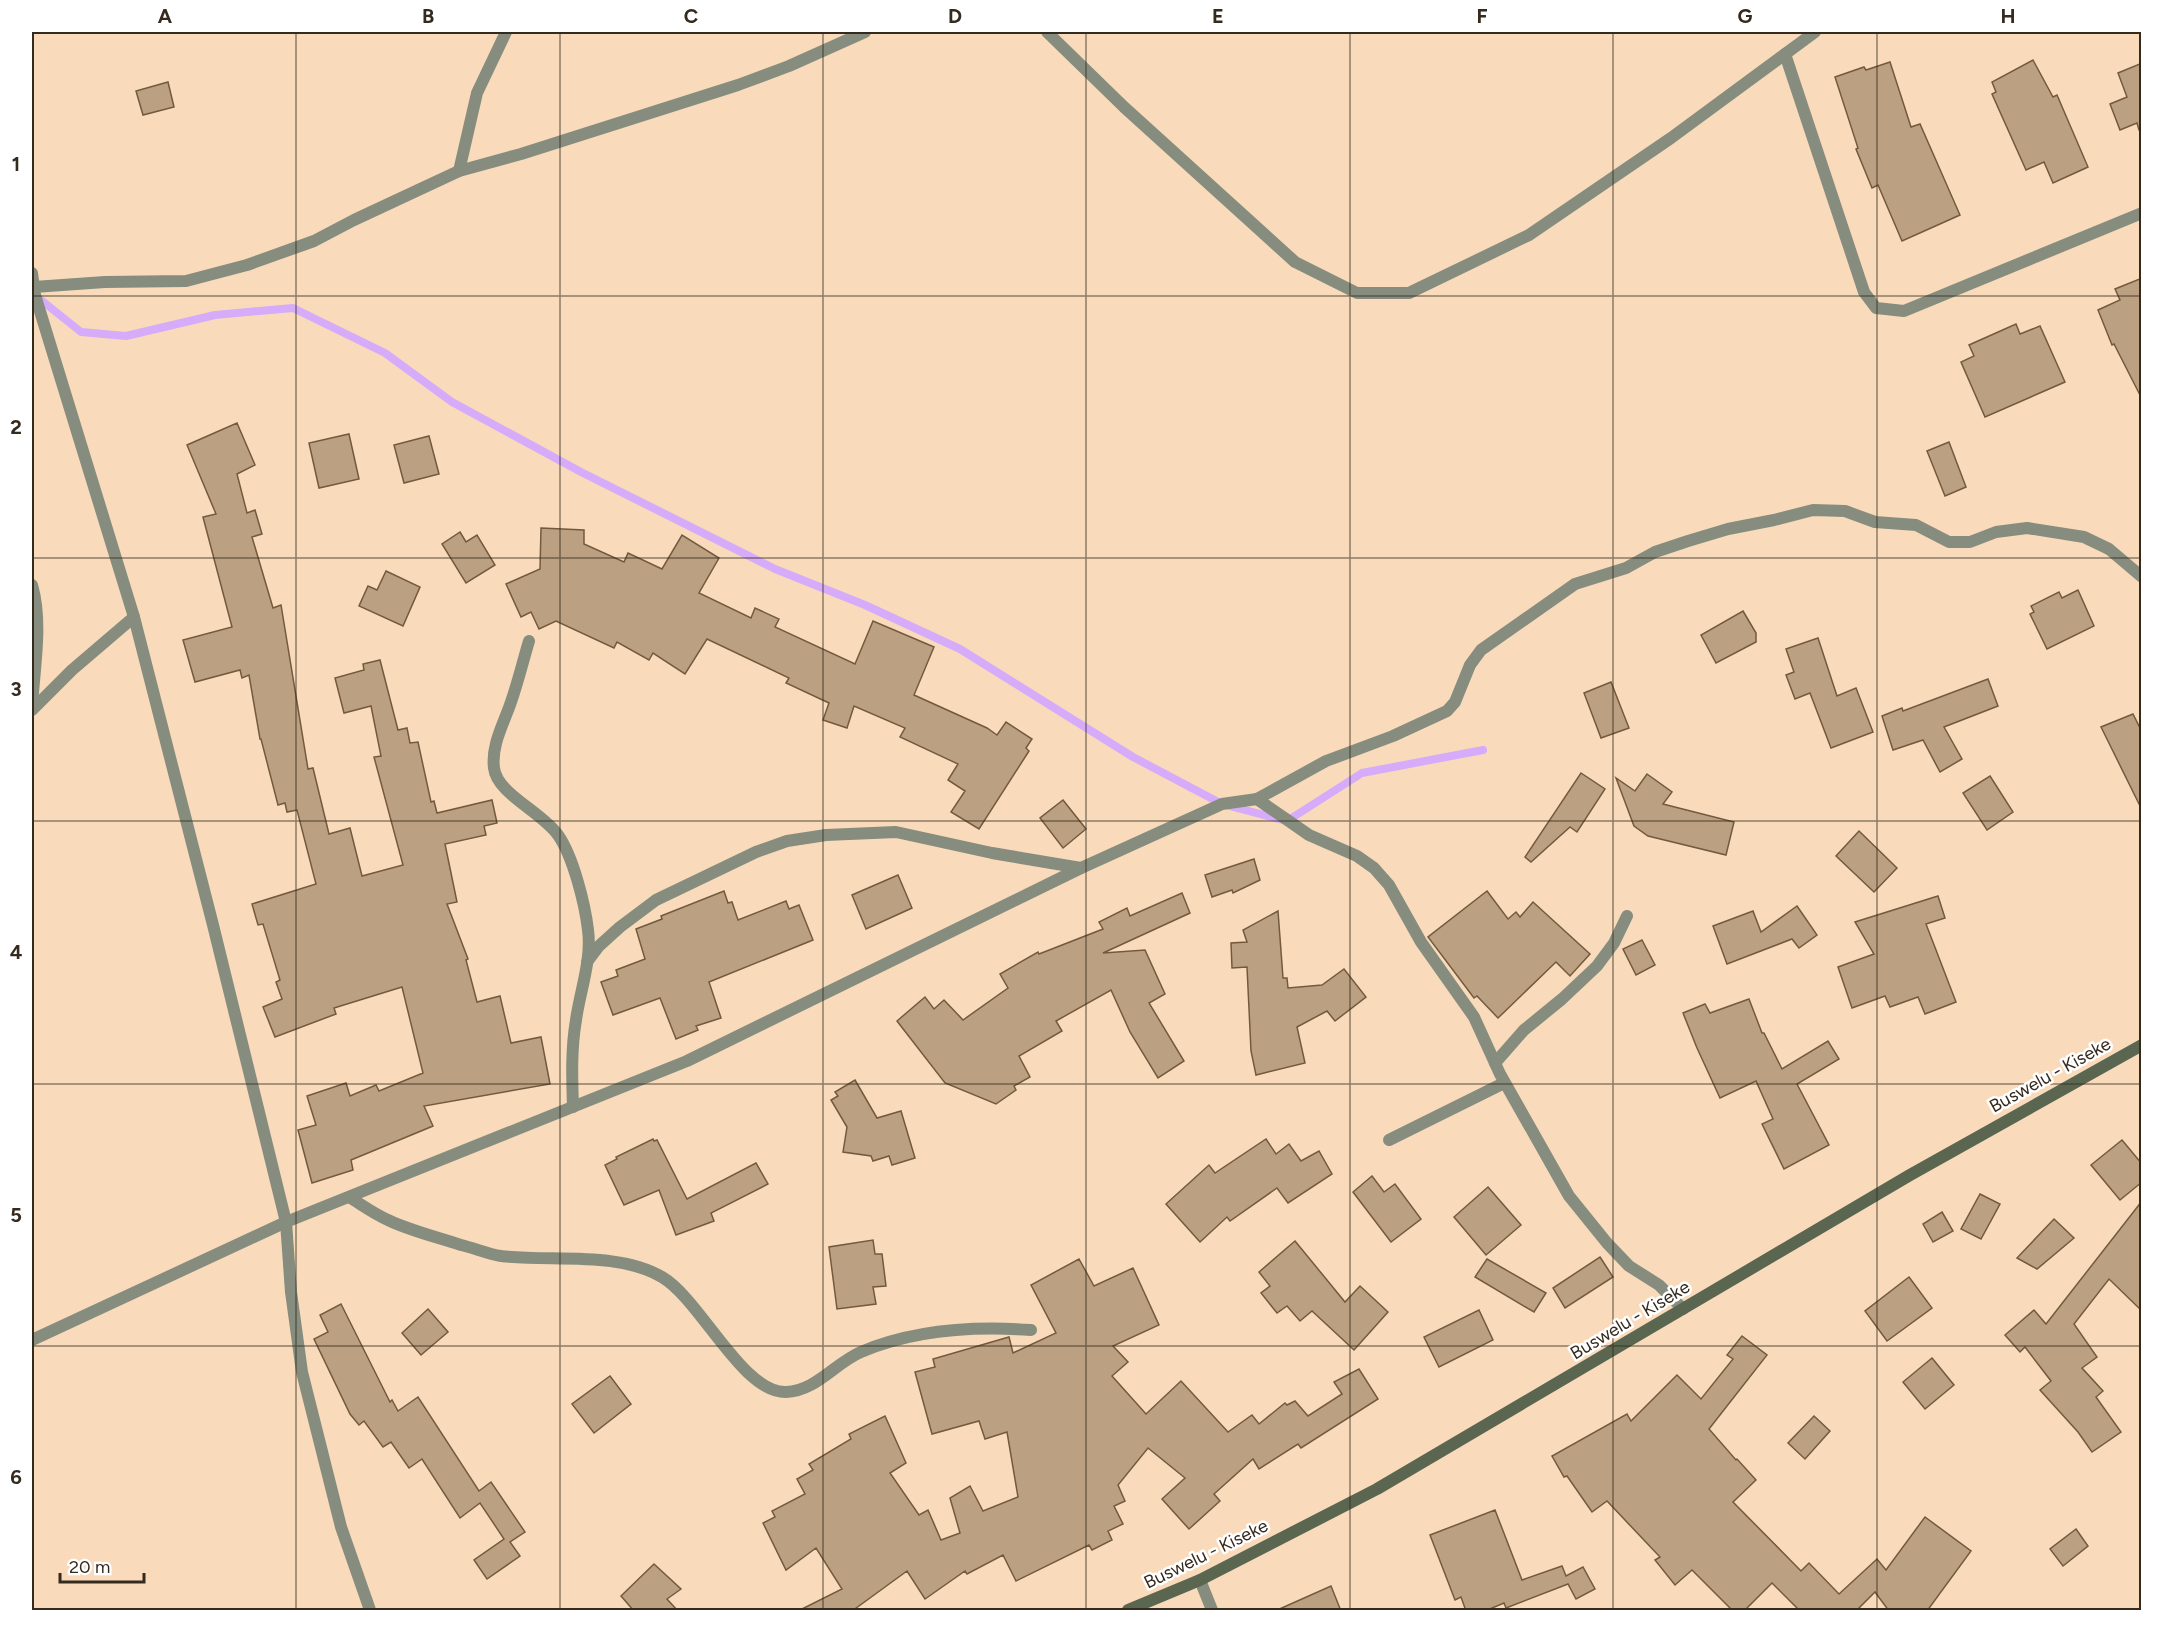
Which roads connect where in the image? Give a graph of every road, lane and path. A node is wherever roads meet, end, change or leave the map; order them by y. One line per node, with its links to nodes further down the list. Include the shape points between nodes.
1 (506, 32): 6 (street, via 477,93)
2 (866, 32): 6 (street, via 738,85)
3 (1047, 32): 5 (street, via 1295,262 1357,293 1409,293 1529,235)
4 (1815, 32): 5 (street)
5 (1785, 54): 7 (street, via 1864,292 1876,308 1904,311)
6 (459, 171): 9 (street, via 314,241 247,266 186,281)
7 (2142, 213)
8 (32, 273): 9 (street)
9 (34, 287): 12 (street)
10 (2142, 577): 15 (street, via 2109,549 2084,537 2056,531 2027,528 1996,532 1970,542 1949,542 1916,525 1875,522 1845,511 1813,510 1728,529 1655,552 1626,568 1575,584 1481,650 1447,711 1326,761)
11 (32, 585): 14 (street, via 37,626)
12 (134, 617): 14 (street); 25 (street)
13 (529, 641): 18 (street, via 496,742 493,766 496,779 507,792 542,817 567,848 588,932)
14 (32, 708)
15 (1257, 799): 16 (street, via 1222,804); 20 (street, via 1309,835 1357,856 1374,868 1474,1017)
16 (1081, 868): 18 (street, via 896,832 787,841 656,900 620,927); 22 (street, via 687,1061)
17 (1627, 916): 20 (street, via 1597,966 1524,1030)
18 (587, 962): 22 (street, via 575,1021 571,1063)
19 (2142, 1044): 26 (main road, Buswelu - Kiseke)
20 (1495, 1063): 21 (street)
21 (1504, 1083): 23 (street); 26 (street, via 1569,1196 1629,1266 1659,1285)
22 (573, 1107): 24 (street)
23 (1389, 1140)
24 (349, 1197): 25 (street); 27 (street, via 387,1220 497,1256 616,1262 651,1272 686,1298 749,1374 776,1391 804,1387 861,1352 920,1335 988,1327)
25 (286, 1222): 28 (street); 30 (street, via 302,1372 341,1527)
26 (1683, 1309): 29 (main road, Buswelu - Kiseke, via 1377,1490)
27 (1031, 1330)
28 (32, 1340)
29 (1200, 1580): 31 (main road, Buswelu - Kiseke); 32 (street)
30 (370, 1611)
31 (1128, 1611)
32 (1212, 1611)

